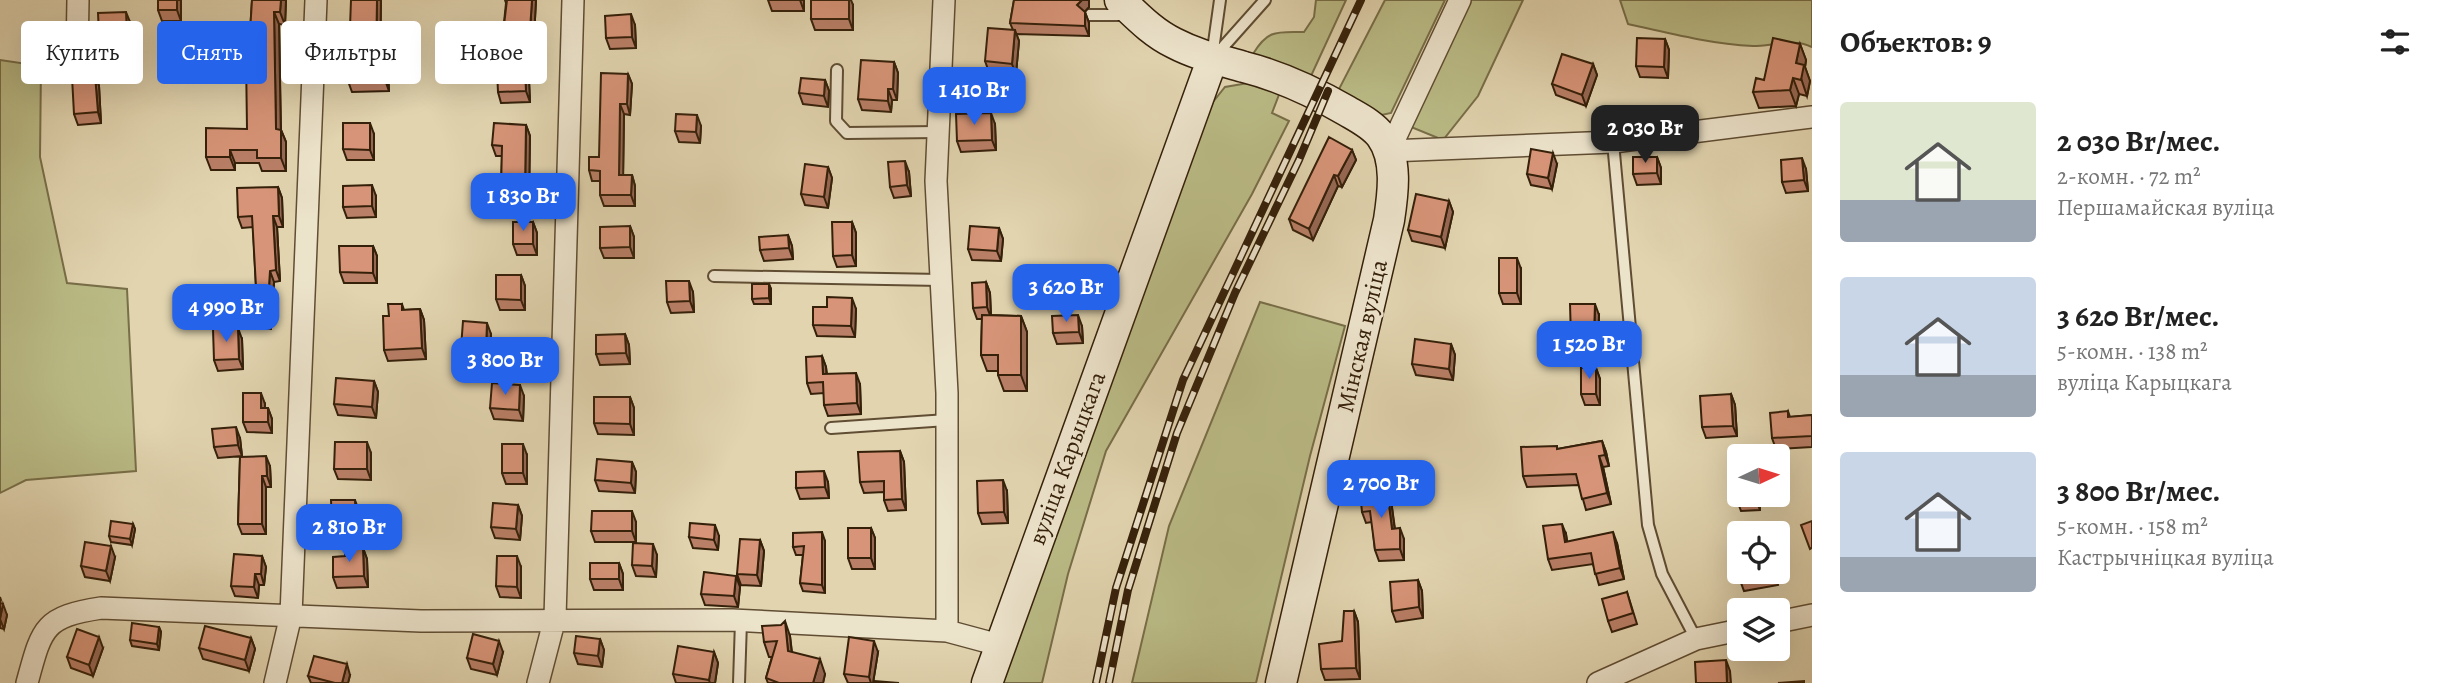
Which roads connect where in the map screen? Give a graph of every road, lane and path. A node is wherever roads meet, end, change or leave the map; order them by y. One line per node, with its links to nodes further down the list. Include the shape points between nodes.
1 (78, 0): 10 (street)
2 (316, 0): 21 (street)
3 (573, 0): 23 (street)
4 (944, 0): 14 (street)
5 (1220, 0): 11 (lane)
6 (1265, 0): 11 (lane)
7 (1460, 0): 16 (street)
8 (1128, 7): 9 (lane); 11 (street, via 1173,43)
9 (1089, 15)
10 (78, 21)
11 (1212, 60): 16 (street, via 1268,75 1325,98 1367,123); 29 (street, вуліца Карыцкага)
12 (837, 70): 14 (lane, via 836,121 847,134)
13 (1812, 117): 15 (street)
14 (938, 132): 18 (street)
15 (1613, 142): 16 (street); 28 (lane, via 1647,525 1661,574)
16 (1389, 151): 35 (street, Мінская вуліца, via 1389,220)
17 (714, 276): 18 (lane)
18 (941, 280): 19 (street)
19 (947, 420): 20 (lane); 26 (street)
20 (831, 428)
21 (291, 615): 23 (street, via 421,621); 30 (street, via 115,608 64,614 43,632); 31 (street)
22 (1812, 615): 24 (street)
23 (555, 618): 25 (street); 32 (street)
24 (1790, 620)
25 (741, 621): 26 (street); 33 (lane)
26 (947, 631): 29 (street)
27 (1727, 633): 28 (street)
28 (1696, 639): 36 (street)
29 (999, 645): 34 (street, вуліца Карыцкага)
30 (27, 683)
31 (275, 683)
32 (538, 683)
33 (740, 683)
34 (987, 683)
35 (1281, 683)
36 (1598, 683)

